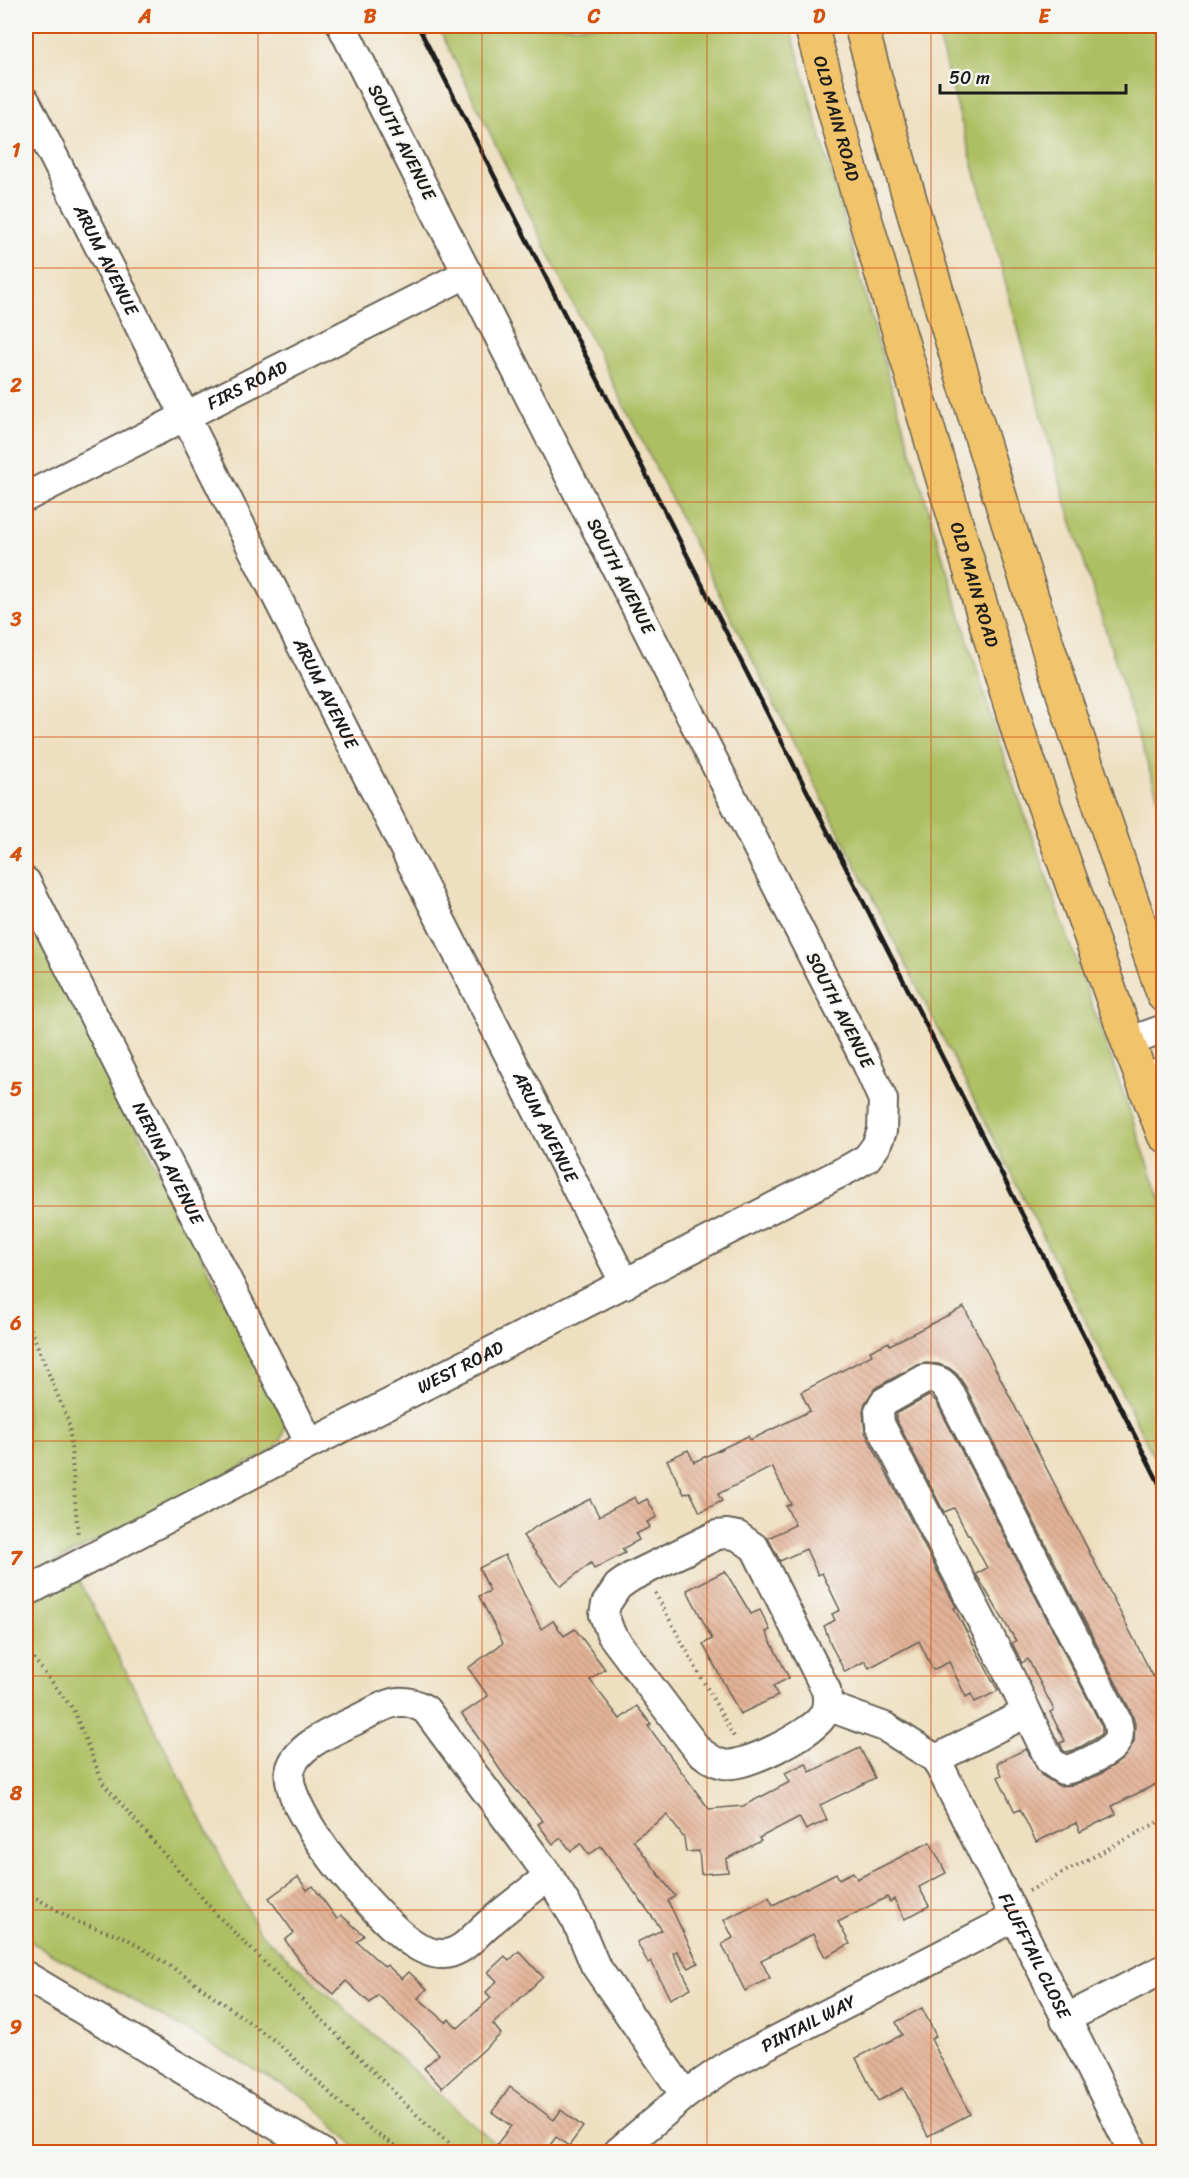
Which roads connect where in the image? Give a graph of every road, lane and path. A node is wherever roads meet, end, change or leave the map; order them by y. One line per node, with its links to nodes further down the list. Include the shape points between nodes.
1 (342, 26): 5 (street, SOUTH AVENUE)
2 (811, 26): 11 (main road, OLD MAIN ROAD, via 1021,740)
3 (861, 26): 9 (main road, via 900,170 1066,706)
4 (26, 102): 6 (street, ARUM AVENUE)
5 (468, 273): 6 (street, FIRS ROAD); 13 (street, SOUTH AVENUE, via 867,1064 883,1100)
6 (185, 417): 7 (street, FIRS ROAD); 15 (street, ARUM AVENUE)
7 (26, 497)
8 (26, 882): 17 (street, NERINA AVENUE)
9 (1164, 996)
10 (1164, 1029): 11 (street)
11 (1128, 1042): 12 (main road, OLD MAIN ROAD)
12 (1151, 1068): 14 (main road, OLD MAIN ROAD)
13 (882, 1131): 15 (street, WEST ROAD, via 867,1158)
14 (1164, 1135)
15 (625, 1284): 17 (street, WEST ROAD)
16 (26, 1318): 18 (path, via 69,1423)
17 (310, 1444): 18 (street, WEST ROAD)
18 (80, 1565): 20 (street, WEST ROAD)
19 (643, 1571): 22 (street, via 717,1535 738,1536 749,1542 761,1558 826,1690); 25 (path); 25 (street, via 611,1595 604,1615 606,1625 698,1750 723,1765)
20 (26, 1592)
21 (26, 1649): 36 (path, via 74,1709 103,1783 177,1869 217,1915 427,2125)
22 (827, 1706): 24 (street, via 885,1727); 25 (street, via 821,1719 803,1733)
23 (1026, 1713): 23 (street, via 880,1424 879,1411 884,1402 926,1379 939,1380 950,1393 1117,1721 1119,1737 1109,1750 1064,1770 1050,1761); 24 (street)
24 (936, 1759): 29 (street, FLUFFTAIL CLOSE)
25 (747, 1761)
26 (1164, 1819): 29 (path)
27 (549, 1876): 27 (street, via 436,1721 417,1704 391,1703 334,1731 297,1755 290,1772 291,1786 308,1825 349,1881 393,1928 426,1951 445,1954 462,1948); 33 (street, via 577,1922 598,1971)
28 (26, 1892): 35 (path, via 75,1921 126,1938 189,1979 279,2044 358,2119)
29 (1011, 1910): 32 (street, FLUFFTAIL CLOSE); 33 (street, PINTAIL WAY, via 728,2065)
30 (1164, 1969): 32 (street)
31 (26, 1976): 34 (street)
32 (1065, 2019): 38 (street, FLUFFTAIL CLOSE)
33 (685, 2095): 37 (street, PINTAIL WAY)
34 (321, 2152)
35 (406, 2152)
36 (460, 2152)
37 (618, 2152)
38 (1133, 2152)

